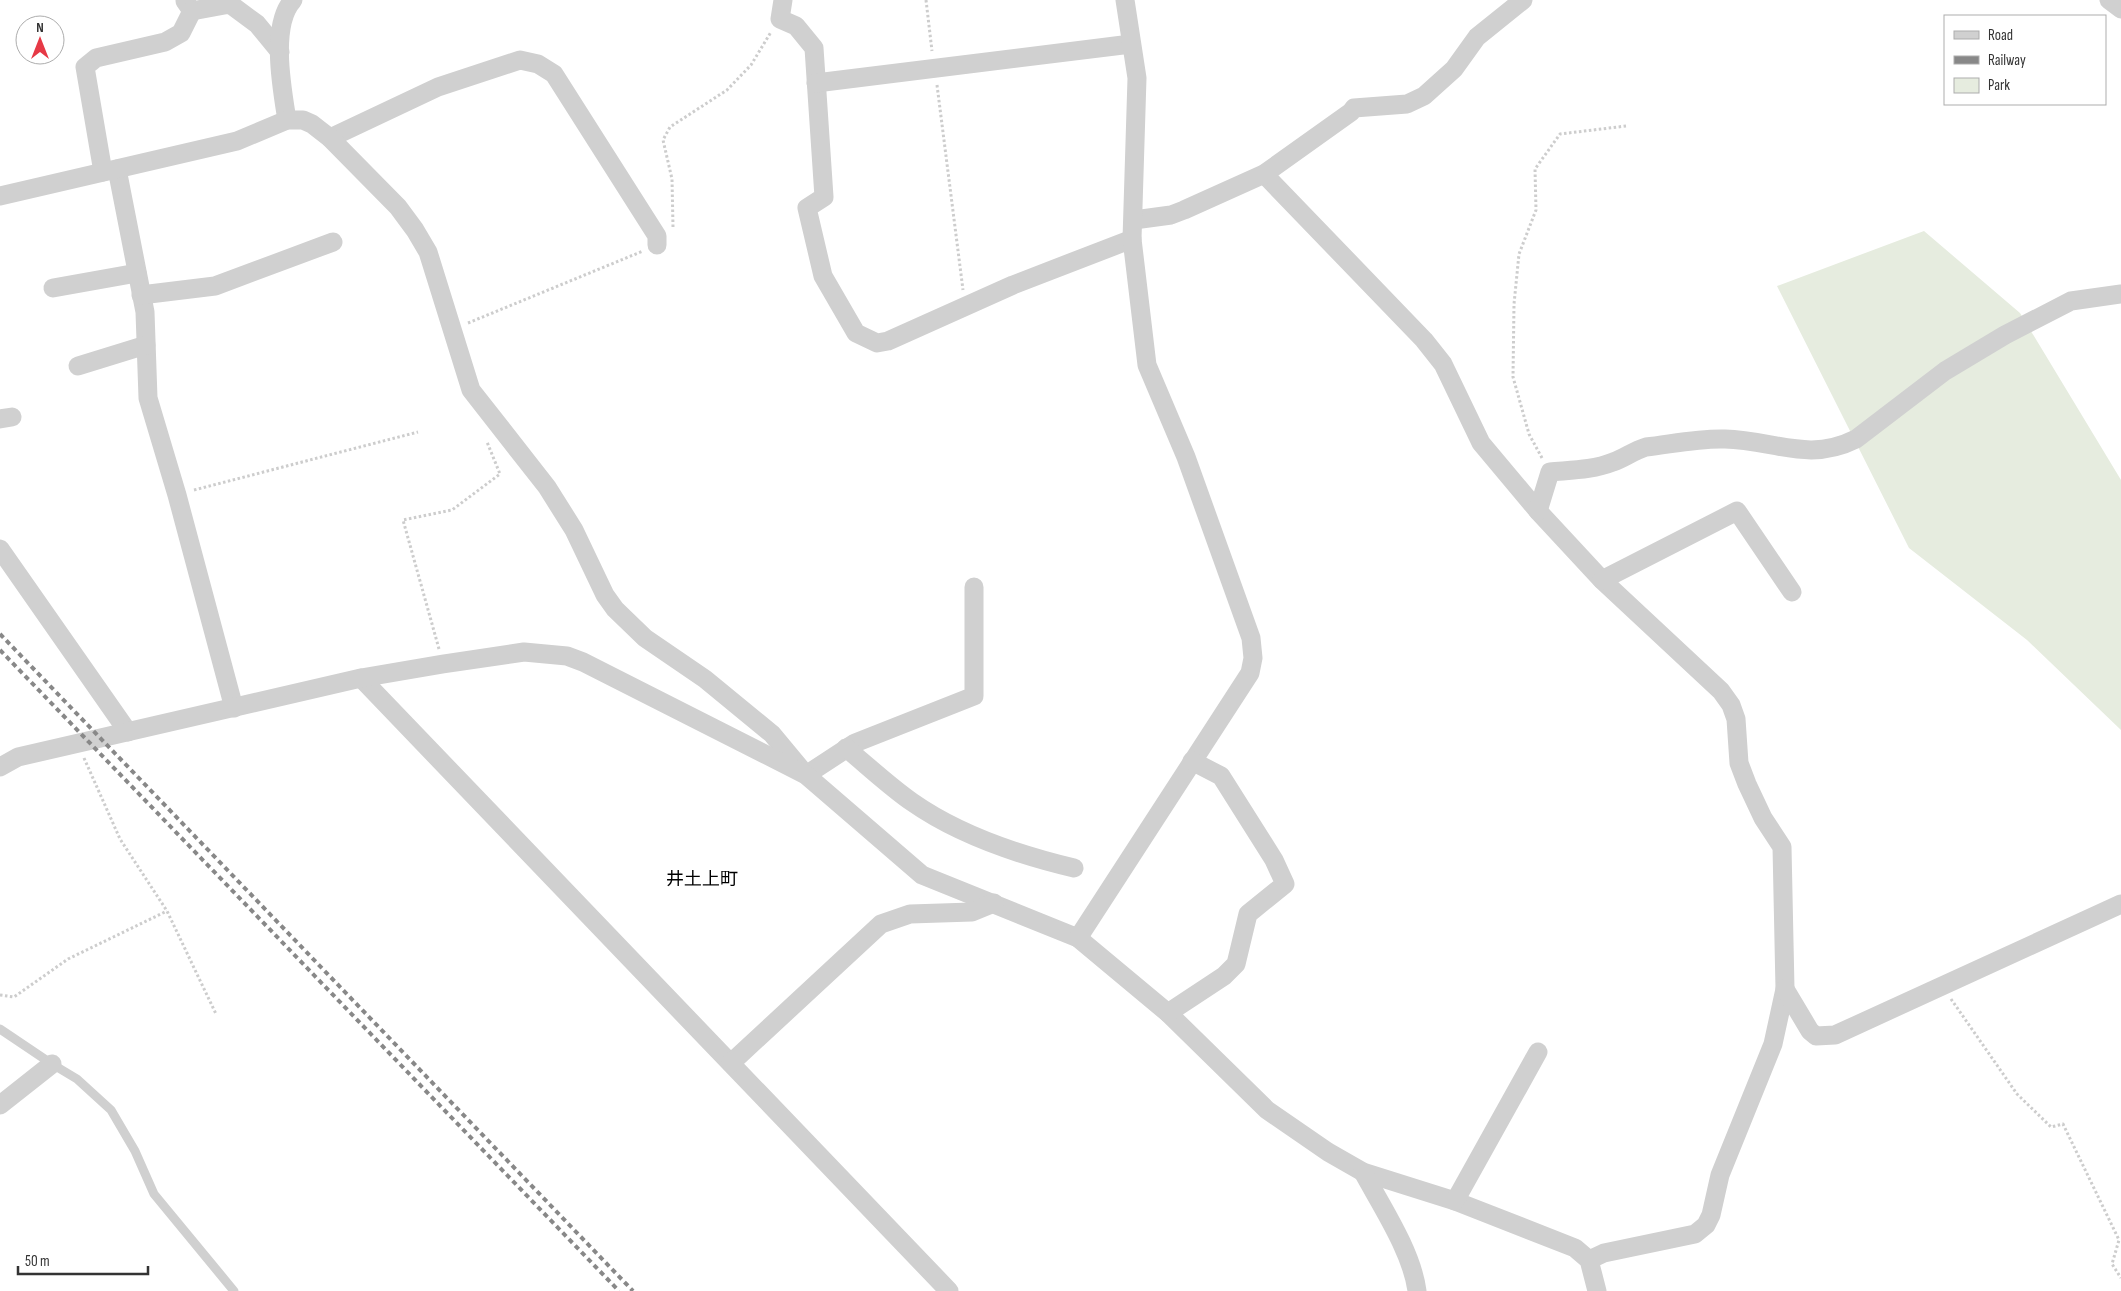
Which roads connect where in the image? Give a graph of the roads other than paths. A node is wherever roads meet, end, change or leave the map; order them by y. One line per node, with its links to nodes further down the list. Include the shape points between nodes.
1 (293, 0): 9 (street, via 280,32)
2 (783, 0): 10 (street, via 780,19 796,26 814,48)
3 (1125, 0): 8 (street)
4 (1523, 0): 14 (street, via 1478,37 1454,69 1424,96 1406,104 1354,108)
5 (2109, 0): 7 (street)
6 (188, 5): 9 (street, via 230,4 257,24); 13 (street, via 181,32 165,42 96,58 85,67)
7 (2121, 9)
8 (1131, 44): 10 (street); 16 (street, via 1137,78)
9 (280, 52): 11 (street)
10 (816, 83): 16 (street, via 824,197 806,208 824,276 856,333 877,343 888,341)
11 (287, 120): 12 (street, via 303,120); 13 (street, via 237,141)
12 (330, 138): 18 (street, via 438,87 520,60 538,64 554,74 657,236); 36 (street, via 398,207 420,237 428,252 471,390 547,487 574,530 615,609 645,638 705,679 772,734)
13 (110, 171): 15 (street); 19 (street)
14 (1264, 174): 16 (street); 25 (street, via 1424,340 1443,364 1481,443)
15 (0, 196)
16 (1133, 229): 34 (street, via 1147,365 1186,457 1251,638 1253,658 1250,673)
17 (333, 242): 22 (street, via 215,286)
18 (657, 245)
19 (137, 273): 20 (street); 22 (street)
20 (53, 288)
21 (2121, 294): 25 (street, via 2070,301 2005,334 1945,371 1856,439 1830,450 1805,451 1723,438 1646,447 1594,468 1550,472)
22 (141, 295): 23 (street)
23 (146, 345): 24 (street); 31 (street, via 148,398)
24 (78, 366)
25 (1538, 511): 27 (street)
26 (0, 550): 32 (street)
27 (1602, 580): 29 (street, via 1738,511); 41 (street, via 1721,691 1730,705 1736,719 1739,763 1763,818 1782,847)
28 (974, 587): 33 (street, via 974,696)
29 (1792, 592)
30 (361, 678): 31 (street); 36 (street, via 524,652 567,656); 45 (street)
31 (234, 708): 32 (street)
32 (128, 732): 35 (street, via 18,757)
33 (846, 748): 36 (street); 37 (street, via 912,802 959,829)
34 (1192, 761): 40 (street); 42 (street, via 1220,776 1274,860 1284,884 1248,914 1236,964 1224,976)
35 (0, 767)
36 (806, 775): 38 (street, via 922,875)
37 (1074, 868)
38 (994, 903): 40 (street); 45 (street, via 972,912 910,914 881,924)
39 (2121, 904): 41 (street, via 1835,1035 1816,1036 1810,1031)
40 (1078, 938): 42 (street)
41 (1785, 990): 50 (street, via 1773,1044 1720,1176 1706,1225 1695,1234 1604,1253)
42 (1168, 1013): 48 (street, via 1267,1110)
43 (0, 1029): 46 (lane)
44 (1538, 1052): 49 (street)
45 (731, 1063): 52 (street)
46 (52, 1064): 47 (street); 51 (lane, via 77,1079 112,1110 154,1194)
47 (0, 1105)
48 (1363, 1172): 49 (street); 53 (street, via 1404,1250)
49 (1455, 1201): 50 (street, via 1575,1248)
50 (1589, 1260): 54 (street)
51 (234, 1291)
52 (950, 1291)
53 (1417, 1291)
54 (1597, 1291)

